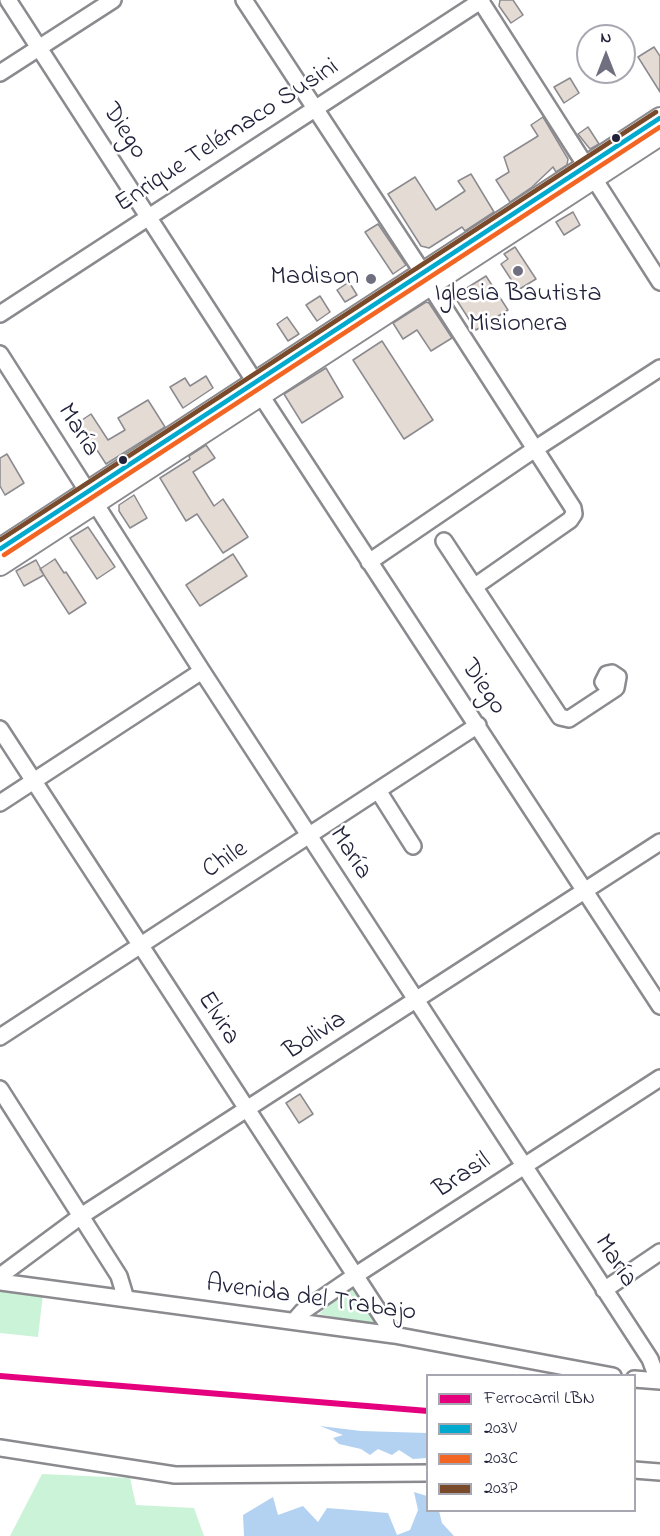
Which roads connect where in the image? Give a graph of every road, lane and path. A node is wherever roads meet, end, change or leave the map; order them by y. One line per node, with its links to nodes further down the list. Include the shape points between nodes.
1 (8, 0): 5 (street, Diego)
2 (113, 0): 5 (street)
3 (244, 0): 7 (street)
4 (481, 0): 7 (street, Enrique Telémaco Susini); 10 (street)
5 (39, 48): 6 (street); 11 (street, Diego)
6 (0, 74)
7 (314, 109): 11 (street, Enrique Telémaco Susini); 12 (street)
8 (660, 118): 10 (main road)
9 (660, 135): 10 (main road)
10 (591, 173): 12 (main road); 13 (street)
11 (149, 216): 14 (street, Enrique Telémaco Susini); 17 (street, Diego)
12 (427, 280): 17 (main road); 18 (street)
13 (660, 282)
14 (0, 314)
15 (0, 354): 19 (street, María)
16 (660, 368): 18 (street)
17 (258, 389): 19 (main road); 22 (street, Diego)
18 (535, 449): 22 (street); 24 (street, via 574,514)
19 (91, 499): 21 (main road); 23 (main road); 25 (street, María)
20 (444, 541): 24 (street)
21 (0, 549)
22 (369, 562): 27 (street, Diego)
23 (0, 565)
24 (474, 587): 26 (street, via 565,718)
25 (202, 671): 29 (street); 32 (street, María)
26 (610, 691)
27 (478, 725): 30 (street, Chile); 35 (street, Diego)
28 (0, 729): 29 (street, Elvira)
29 (34, 780): 31 (street); 36 (street, Elvira)
30 (379, 792): 32 (street, Chile); 34 (street)
31 (0, 803)
32 (309, 837): 36 (street, Chile); 37 (street, María)
33 (660, 842): 35 (street, Bolivia)
34 (413, 846)
35 (584, 891): 37 (street, Bolivia); 38 (street, Diego)
36 (142, 944): 39 (street, Chile); 42 (street, Elvira)
37 (417, 1001): 42 (street, Bolivia); 43 (street, María)
38 (660, 1006)
39 (0, 1037)
40 (660, 1078): 43 (street, Brasil)
41 (0, 1089): 44 (street)
42 (246, 1111): 44 (street, Bolivia); 46 (street, Elvira)
43 (524, 1167): 46 (street, Brasil); 49 (street, María)
44 (81, 1216): 47 (street, Bolivia); 50 (street, via 119,1276)
45 (660, 1252): 49 (street)
46 (356, 1275): 51 (street, Brasil); 52 (street, Elvira)
47 (0, 1276)
48 (0, 1281): 50 (street, Avenida del Trabajo)
49 (604, 1290): 55 (street, María, via 650,1359)
50 (126, 1299): 51 (street, Avenida del Trabajo)
51 (295, 1320): 52 (street, Avenida del Trabajo)
52 (394, 1335): 53 (street, Avenida del Trabajo)
53 (602, 1374)
54 (636, 1379): 55 (street)
55 (659, 1381)
56 (0, 1448): 59 (street, via 175,1475)
57 (636, 1470): 58 (street)
58 (660, 1472)
59 (426, 1473)

